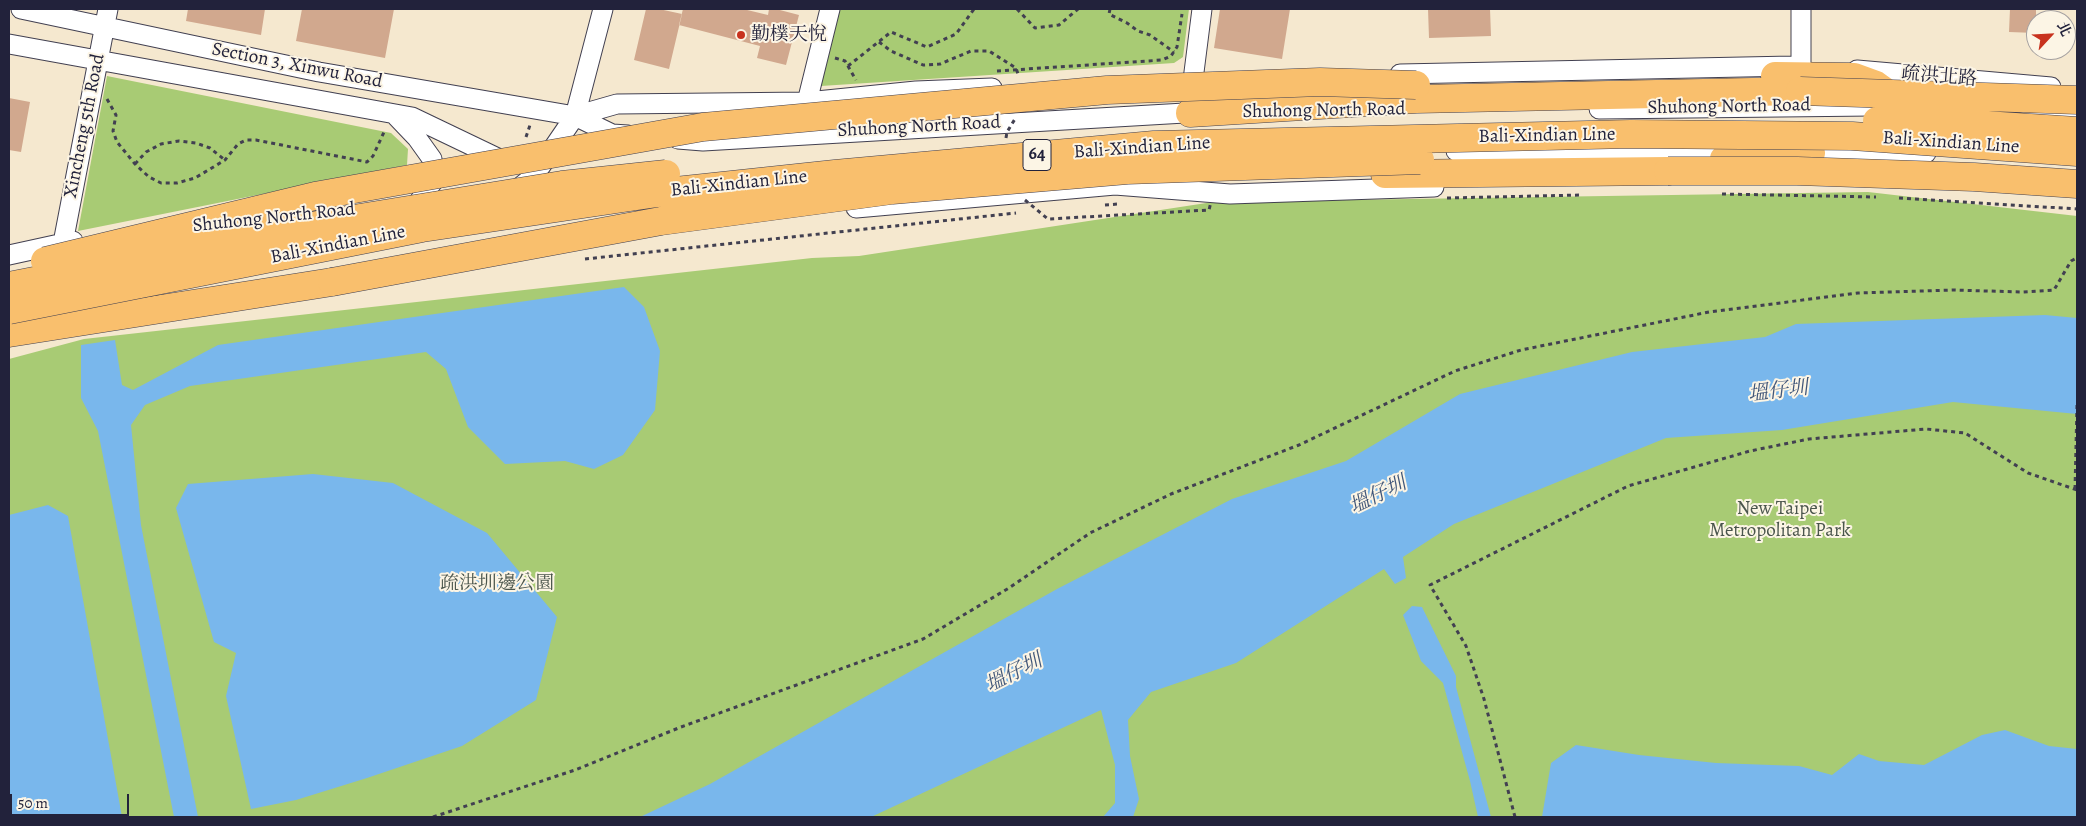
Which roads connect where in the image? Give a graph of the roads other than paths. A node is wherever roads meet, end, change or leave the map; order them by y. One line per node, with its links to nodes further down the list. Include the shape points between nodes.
1 (21, 9): 6 (street, Section 3, Xinwu Road)
2 (603, 9): 19 (street)
3 (830, 9): 13 (street)
4 (1202, 9): 10 (street)
5 (1801, 9): 9 (street)
6 (107, 18): 8 (street, Xincheng 5th Road); 19 (street, Section 3, Xinwu Road, via 319,72)
7 (9, 44): 8 (street, Section 3, Xinwu Road)
8 (98, 60): 18 (street, Section 3, Xinwu Road); 31 (street, Xincheng 5th Road)
9 (1800, 78): 10 (street, Shuhong North Road); 11 (street, 疏洪北路); 12 (highway, bridge); 16 (highway)
10 (1193, 80): 13 (street, Shuhong North Road, via 916,91)
11 (2077, 89)
12 (2077, 100)
13 (807, 102): 14 (street, Shuhong North Road)
14 (648, 104): 19 (street, Shuhong North Road, via 617,104); 21 (street)
15 (1921, 106): 16 (street, Shuhong North Road); 17 (street, Shuhong North Road); 33 (highway, bridge, via 1900,102 1876,85 1854,77 1416,85 1320,82 1107,90 703,127 315,196)
16 (1190, 112): 21 (street, Shuhong North Road)
17 (2077, 115)
18 (396, 116): 26 (street, Section 3, Xinwu Road, via 412,117); 29 (street, via 432,158 434,180)
19 (575, 116): 21 (street, Shuhong North Road, via 612,134); 26 (street, Shuhong North Road)
20 (2077, 131): 34 (highway, Bali-Xindian Line / 64, bridge, via 1922,121 1694,120 1163,129 837,156 562,184 323,224)
21 (703, 141)
22 (2077, 152): 35 (highway, Bali-Xindian Line / 64, bridge, via 1852,136 1631,134 1154,145 647,194 422,228)
23 (1810, 153): 24 (street, via 1928,153); 25 (street, via 1372,151); 36 (highway, bridge, via 1738,159 1420,160 1127,170 892,190 661,222 332,282)
24 (2077, 161)
25 (1147, 163): 28 (highway, bridge, via 1212,179 1455,172 1668,171 1827,172); 30 (street)
26 (534, 176): 29 (street, Shuhong North Road, via 505,199); 30 (street)
27 (2077, 180): 30 (street, via 1926,170 1847,183 1458,186 1230,194 1115,185 756,216)
28 (2077, 184)
29 (418, 203): 31 (street, Shuhong North Road)
30 (623, 203)
31 (63, 243): 32 (street, Shuhong North Road)
32 (9, 255)
33 (9, 269)
34 (9, 286)
35 (9, 310)
36 (9, 333)

